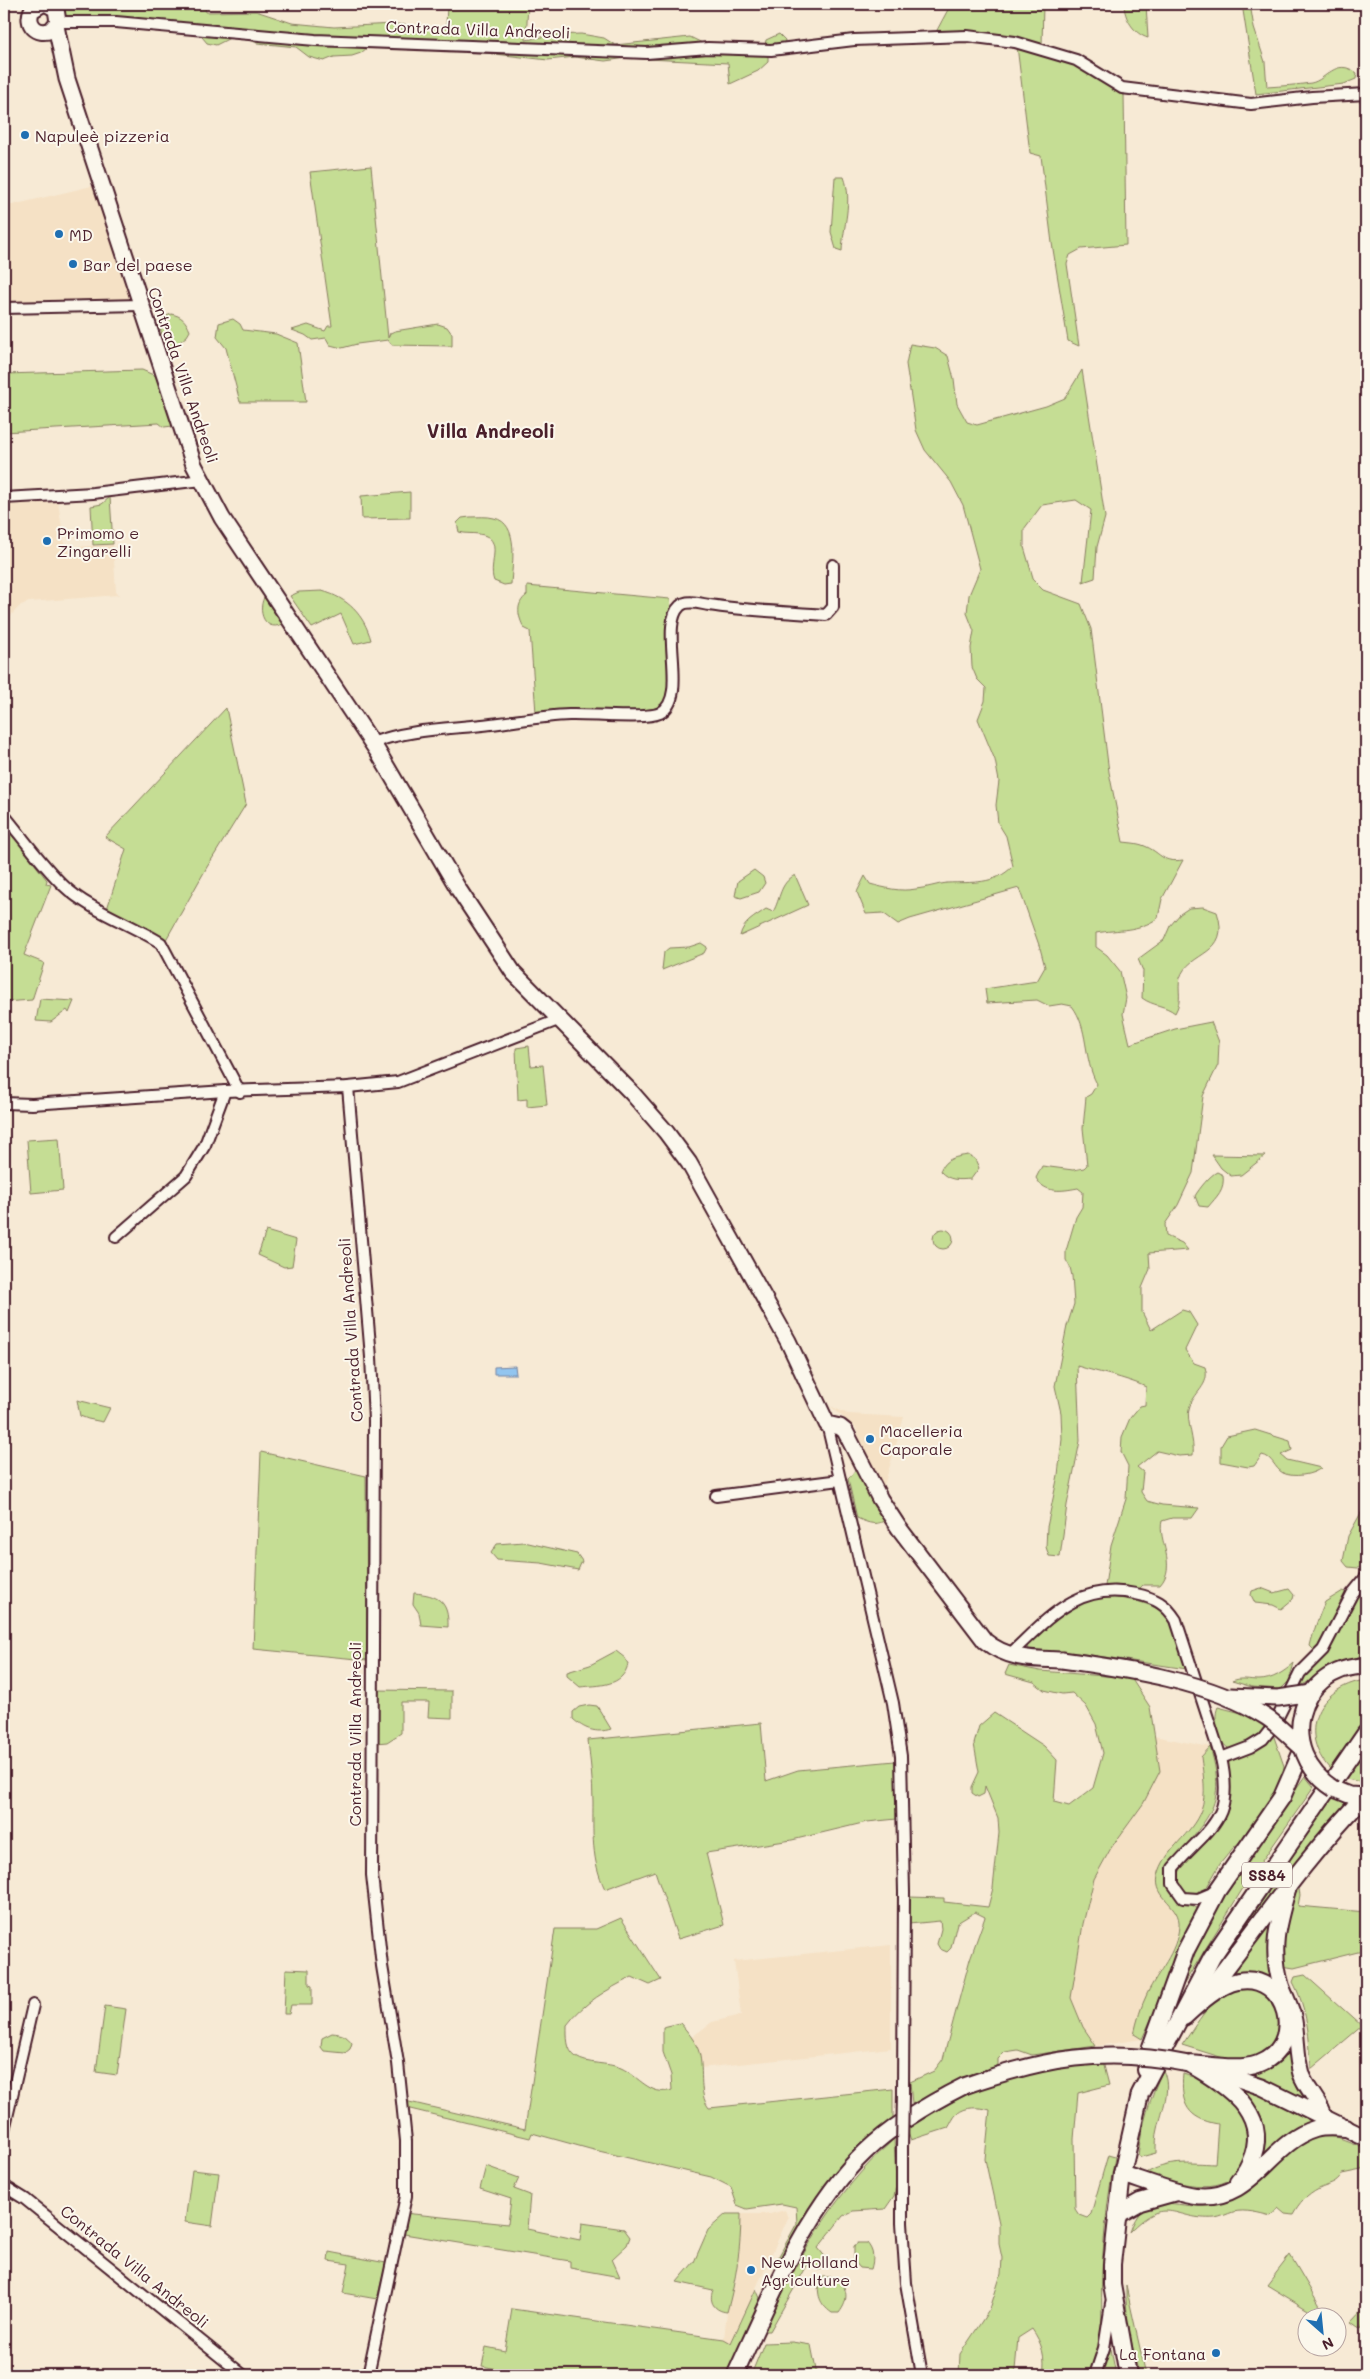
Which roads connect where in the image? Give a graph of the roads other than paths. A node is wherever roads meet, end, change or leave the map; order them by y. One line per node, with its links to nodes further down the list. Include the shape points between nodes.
1 (42, 4): 2 (main road, via 56,10); 2 (main road, via 30,13 30,23 36,30)
2 (52, 27): 3 (street, Contrada Villa Andreoli, via 116,22 315,40 647,53 708,48 771,50 846,41 967,36 1015,42 1076,60 1122,88 1251,104); 4 (main road, Contrada Villa Andreoli)
3 (1366, 94)
4 (141, 305): 5 (street); 6 (main road, Contrada Villa Andreoli, via 194,465)
5 (4, 308)
6 (202, 480): 7 (street, via 93,493); 9 (main road, Contrada Villa Andreoli, via 222,518)
7 (4, 498)
8 (833, 565): 9 (street, via 833,607 826,615 688,602 680,605 673,618 670,700 660,713 644,716 548,715 390,736)
9 (372, 743): 11 (main road, Contrada Villa Andreoli, via 459,890 513,972)
10 (4, 815): 14 (street, via 65,887 161,943)
11 (558, 1020): 12 (street, via 398,1082); 17 (main road, Contrada Villa Andreoli, via 632,1093 689,1162 788,1341)
12 (348, 1087): 14 (street); 48 (street, Contrada Villa Andreoli, via 374,1421 372,1875 406,2142 406,2196)
13 (226, 1091): 14 (street); 15 (street, via 32,1104); 16 (street, via 205,1145 186,1176)
14 (240, 1092)
15 (4, 1102)
16 (116, 1237)
17 (827, 1424): 18 (street); 21 (main road, via 845,1431 898,1528 985,1641)
18 (840, 1480): 19 (street); 50 (street, bridge, via 893,1703 901,1756 904,1892 902,2223 906,2283)
19 (716, 1496)
20 (1366, 1576): 28 (street, via 1352,1594 1323,1650 1300,1673 1274,1725 1263,1739)
21 (1009, 1655): 25 (main road, bridge, via 1126,1669); 28 (street, via 1068,1603 1092,1592 1119,1590 1147,1596 1168,1607 1176,1620)
22 (1366, 1658): 23 (main road)
23 (1358, 1667): 24 (main road, bridge, via 1329,1677)
24 (1312, 1693): 25 (main road, bridge, via 1278,1698); 27 (main road, bridge, via 1300,1721)
25 (1224, 1696): 27 (main road, bridge, via 1267,1718)
26 (1366, 1733): 34 (main road, SS84, via 1212,1957)
27 (1302, 1749): 29 (main road, bridge, via 1315,1774 1334,1789); 31 (main road, via 1282,1796)
28 (1221, 1758): 31 (street, via 1226,1781 1222,1810 1210,1831 1174,1868 1173,1884 1183,1898 1198,1899)
29 (1366, 1796): 30 (main road, via 1341,1821)
30 (1288, 1886): 32 (main road); 37 (main road, via 1275,1934 1276,1960 1294,2020 1301,2075)
31 (1216, 1892): 36 (main road, via 1186,1950 1151,2047)
32 (1198, 2004): 34 (main road); 35 (main road, via 1228,1985 1249,1980 1268,1988 1278,1998 1285,2010 1286,2030 1279,2049 1256,2065)
33 (33, 2005): 39 (street)
34 (1176, 2023): 36 (main road, SS84)
35 (1190, 2064): 37 (main road, via 1262,2087); 44 (main road, via 1234,2092 1258,2134 1250,2163 1240,2180); 49 (main road, bridge, via 1142,2056 1065,2058 964,2086 917,2111 865,2152 832,2192 797,2246)
36 (1140, 2094): 41 (main road, SS84)
37 (1324, 2117): 38 (main road)
38 (1346, 2128): 40 (main road); 44 (main road, via 1327,2127 1300,2136 1244,2185 1220,2195)
39 (4, 2130)
40 (1366, 2138)
41 (1122, 2174): 43 (main road); 45 (main road, SS84)
42 (4, 2186): 47 (street, Contrada Villa Andreoli, via 25,2199)
43 (1176, 2192): 44 (main road); 45 (main road, via 1140,2202)
44 (1207, 2196)
45 (1117, 2215): 46 (main road, SS84)
46 (1112, 2285): 51 (street, via 1104,2348); 52 (main road, SS84)
47 (243, 2375)
48 (368, 2375)
49 (735, 2375)
50 (922, 2375)
51 (1095, 2375)
52 (1128, 2375)

